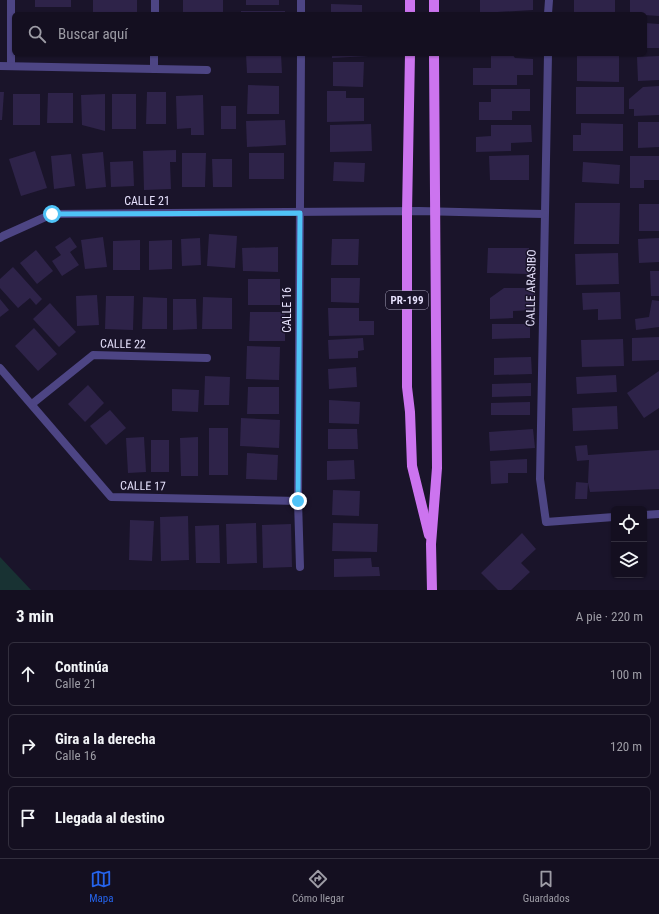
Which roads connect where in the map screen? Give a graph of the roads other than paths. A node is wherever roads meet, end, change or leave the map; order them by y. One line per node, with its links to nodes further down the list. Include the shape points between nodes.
1 (12, 0): 18 (street)
2 (156, 0): 7 (street)
3 (301, 0): 8 (street)
4 (410, 0): 9 (main road)
5 (434, 0): 10 (main road)
6 (549, 0): 11 (street)
7 (155, 12)
8 (301, 12)
9 (410, 12)
10 (434, 12)
11 (548, 12)
12 (154, 56): 19 (street)
13 (301, 56): 23 (street, CALLE 16)
14 (410, 56): 21 (main road, PR-199)
15 (434, 56): 22 (main road, PR-199)
16 (548, 56): 24 (street, CALLE ARASIBO)
17 (0, 66): 18 (street)
18 (11, 66): 19 (street)
19 (154, 69): 20 (street)
20 (207, 70)
21 (407, 212): 22 (street, CALLE 21); 23 (street, CALLE 21); 33 (main road, PR-199, via 407,387 412,466)
22 (435, 212): 24 (street, CALLE 21); 33 (main road, PR-199, via 437,468)
23 (300, 213): 25 (street, CALLE 21, via 52,214); 29 (street, CALLE 16)
24 (544, 214): 32 (street, CALLE ARASIBO, via 540,479 546,522)
25 (0, 238)
26 (206, 358): 28 (street, CALLE 22, via 92,355)
27 (0, 368): 28 (street, CALLE 17)
28 (32, 404): 29 (street, CALLE 17, via 111,498)
29 (298, 501): 34 (street, CALLE 16)
30 (659, 514): 31 (street)
31 (647, 515)
32 (611, 517)
33 (431, 544): 35 (main road, PR-199)
34 (300, 566)
35 (432, 590)

